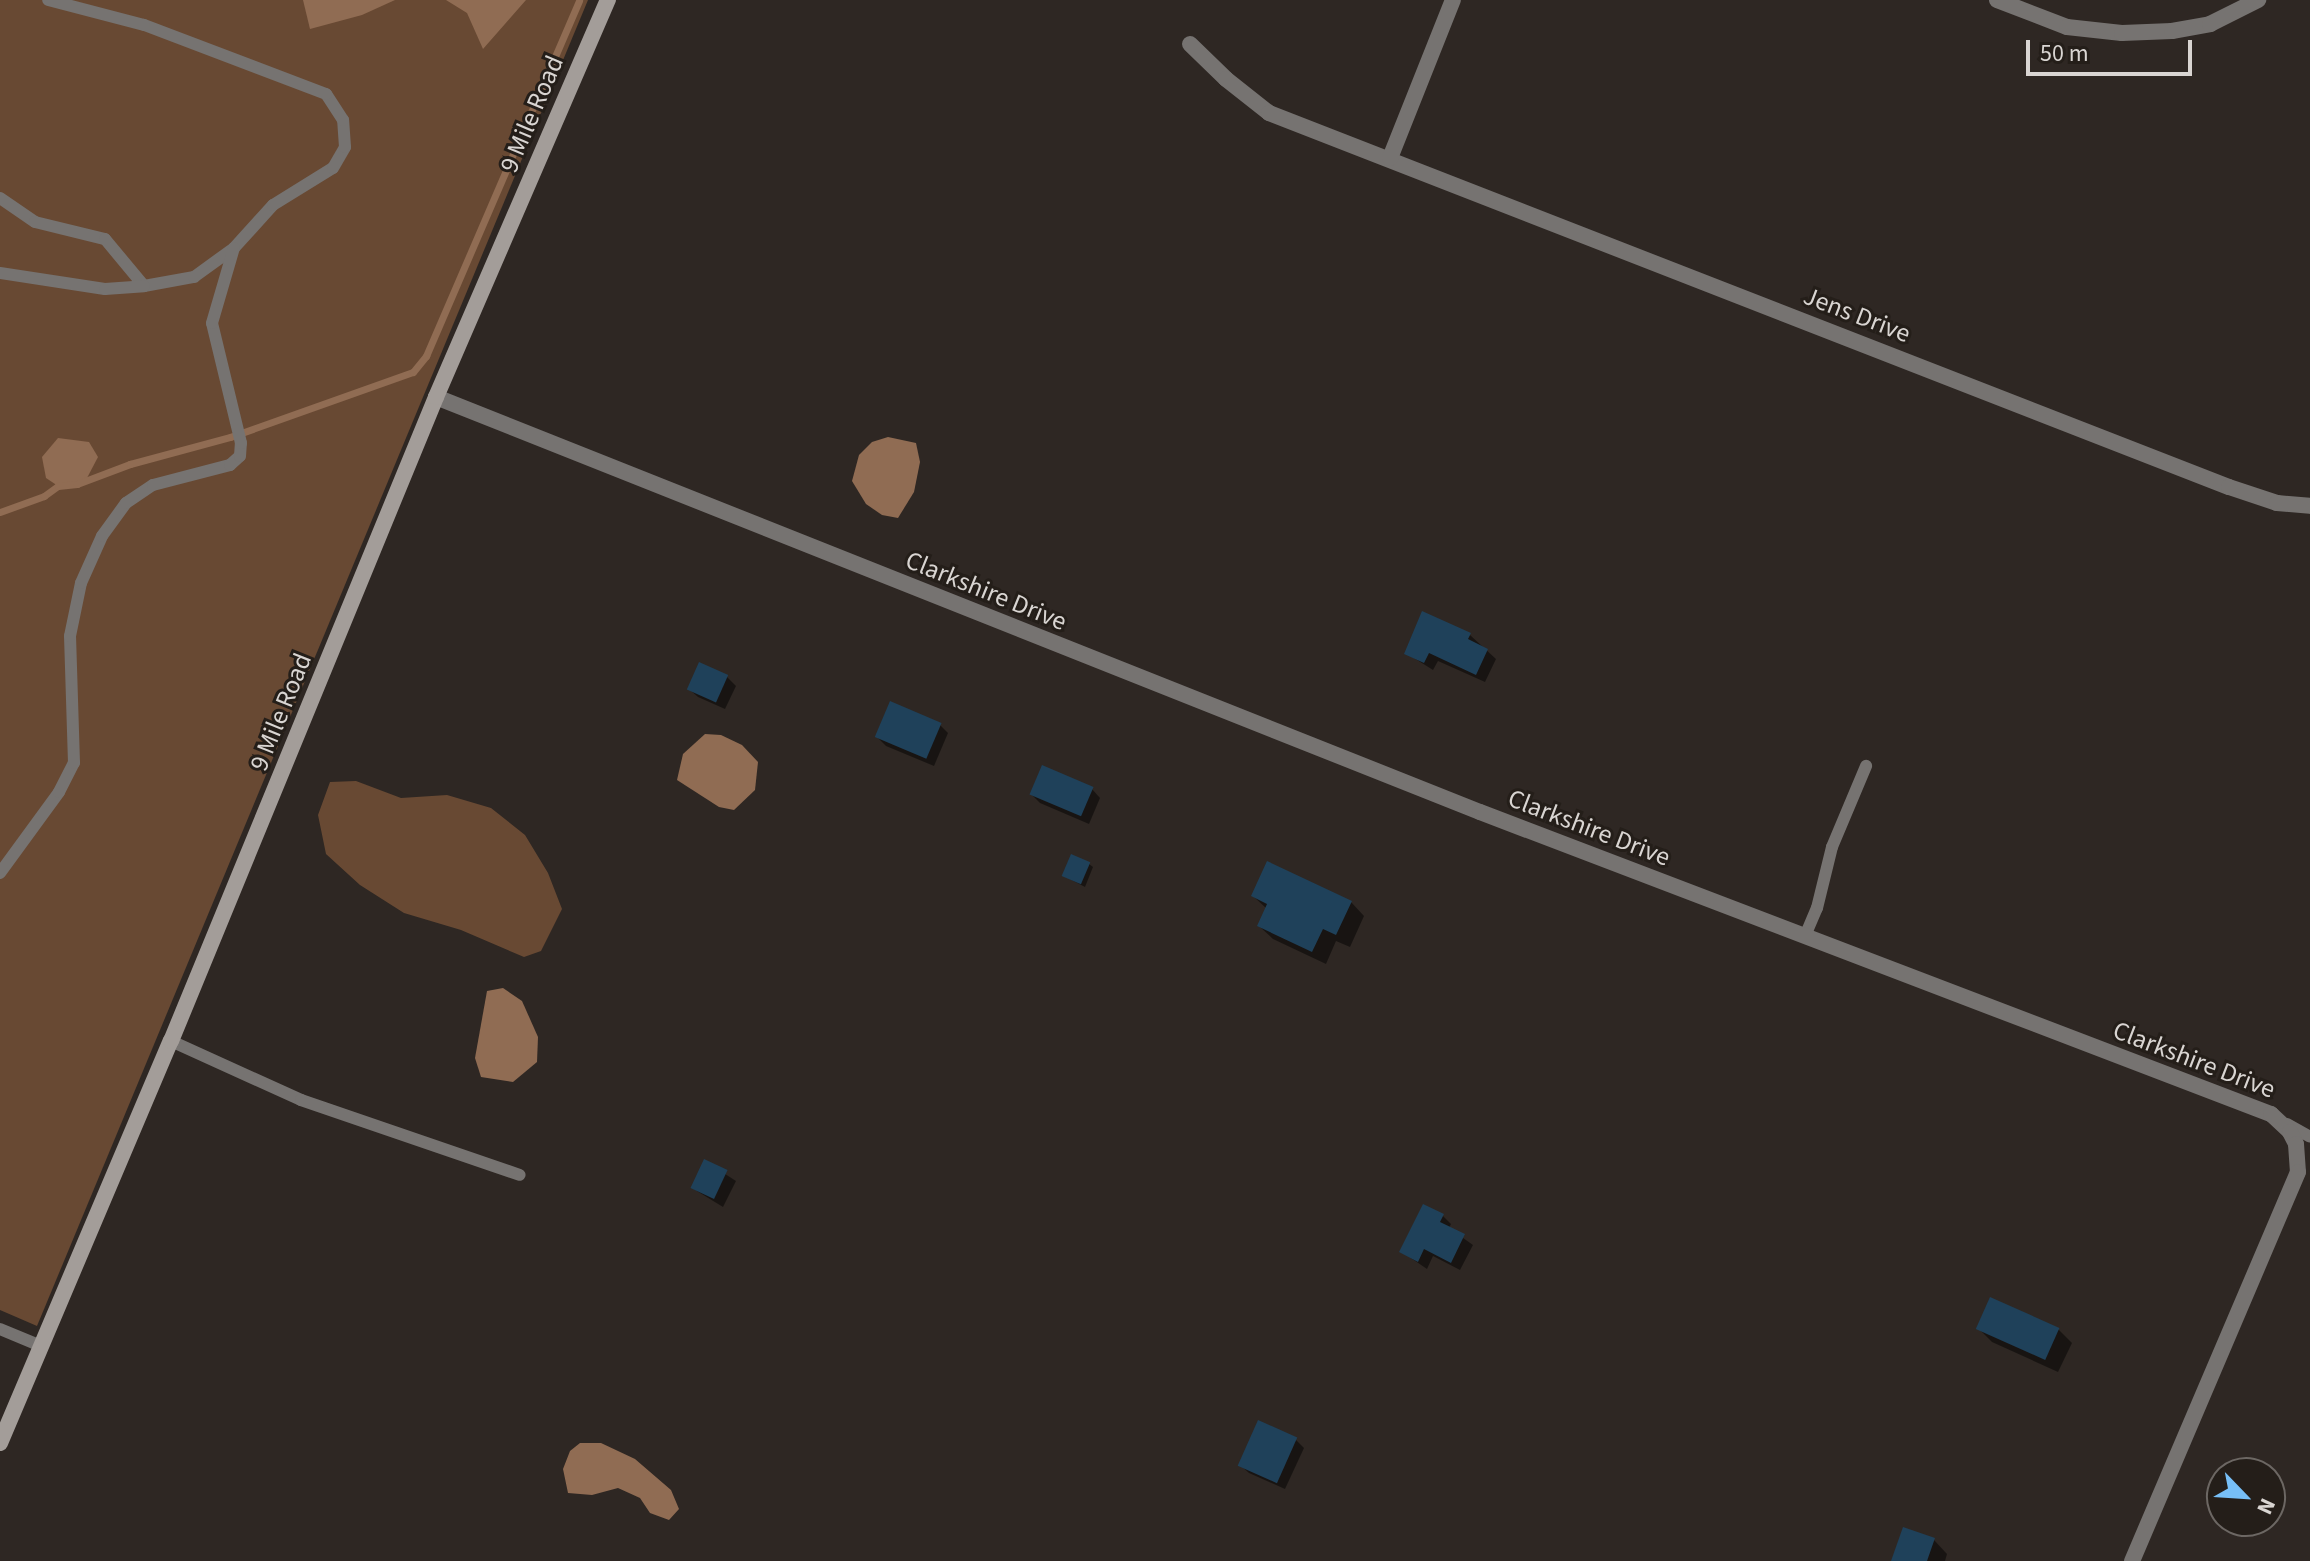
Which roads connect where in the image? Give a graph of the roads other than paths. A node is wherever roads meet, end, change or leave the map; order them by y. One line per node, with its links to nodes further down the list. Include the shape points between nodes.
1 (48, 0): 9 (lane, via 144,25 326,94 343,120 345,147 333,168 273,205)
2 (608, 0): 12 (street, 9 Mile Road)
3 (1453, 0): 7 (street)
4 (1997, 0): 5 (street, via 2067,27 2122,33 2210,24)
5 (2258, 0)
6 (1190, 44): 7 (street, Jens Drive, via 1269,113)
7 (1390, 158): 13 (street, Jens Drive, via 2229,487 2277,503)
8 (0, 198): 11 (lane, via 35,222 105,239)
9 (234, 248): 11 (lane, via 194,277); 15 (lane, via 212,323 240,456 230,465 153,485 126,503 102,536 81,583 70,636 74,763)
10 (0, 273): 11 (lane, via 105,289)
11 (144, 286)
12 (436, 397): 16 (street, Clarkshire Drive, via 1115,669); 17 (street, 9 Mile Road)
13 (2310, 506)
14 (1866, 766): 16 (lane, via 1832,847)
15 (0, 873)
16 (1805, 936): 18 (street, Clarkshire Drive)
17 (171, 1041): 20 (lane, via 301,1100); 22 (street, 9 Mile Road)
18 (2281, 1121): 19 (lane); 24 (street, Clarkshire Drive, via 2296,1144 2298,1172)
19 (2310, 1137)
20 (520, 1175)
21 (0, 1329): 22 (lane)
22 (41, 1346): 23 (street, 9 Mile Road)
23 (0, 1443)
24 (2132, 1561)

